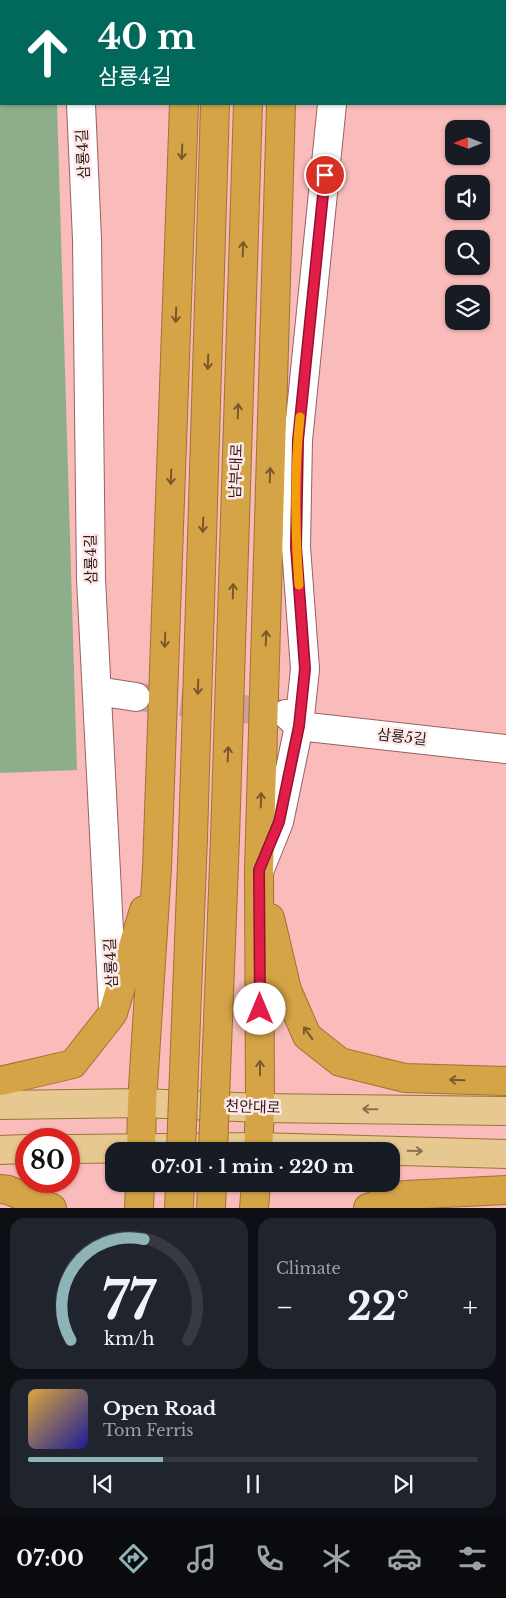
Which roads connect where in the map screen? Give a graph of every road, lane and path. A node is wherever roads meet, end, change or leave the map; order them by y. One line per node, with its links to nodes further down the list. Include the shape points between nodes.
1 (81, 105): 7 (lane, 삼룡4길, via 88,239 91,579)
2 (184, 105): 11 (highway, one-way to 11)
3 (215, 105): 21 (highway, one-way to 21, bridge)
4 (248, 105): 22 (highway, 남부대로, one-way to 4, bridge)
5 (281, 105): 12 (highway, one-way to 5)
6 (332, 105): 9 (lane, via 298,440 296,547 305,669)
7 (97, 691): 8 (lane); 13 (lane, 삼룡4길)
8 (136, 697)
9 (292, 720): 10 (lane, 삼룡5길); 12 (lane, via 279,822)
10 (506, 748)
11 (157, 868): 13 (highway); 16 (highway)
12 (259, 870): 15 (highway, one-way to 12, via 405,1078 340,1062 307,1036 287,990); 18 (highway, one-way to 12)
13 (114, 1013): 14 (highway, via 73,1064)
14 (0, 1081)
15 (506, 1081)
16 (142, 1103): 17 (main road, 천안대로); 18 (main road, 천안대로); 20 (highway)
17 (0, 1105)
18 (260, 1108): 19 (main road, 천안대로, one-way to 18); 23 (highway)
19 (506, 1111)
20 (141, 1142)
21 (181, 1142)
22 (214, 1142)
23 (258, 1142)
24 (80, 1149): 25 (main road)
25 (105, 1149)
26 (0, 1150): 27 (main road)
27 (15, 1150)
28 (400, 1152): 29 (main road, one-way to 29)
29 (506, 1154)
30 (0, 1189): 36 (highway)
31 (506, 1190): 41 (highway, via 405,1195)
32 (140, 1192): 37 (highway)
33 (180, 1192): 38 (highway)
34 (212, 1192): 39 (highway)
35 (255, 1192): 40 (highway)
36 (52, 1208)
37 (139, 1208)
38 (179, 1208)
39 (211, 1208)
40 (254, 1208)
41 (368, 1208)

